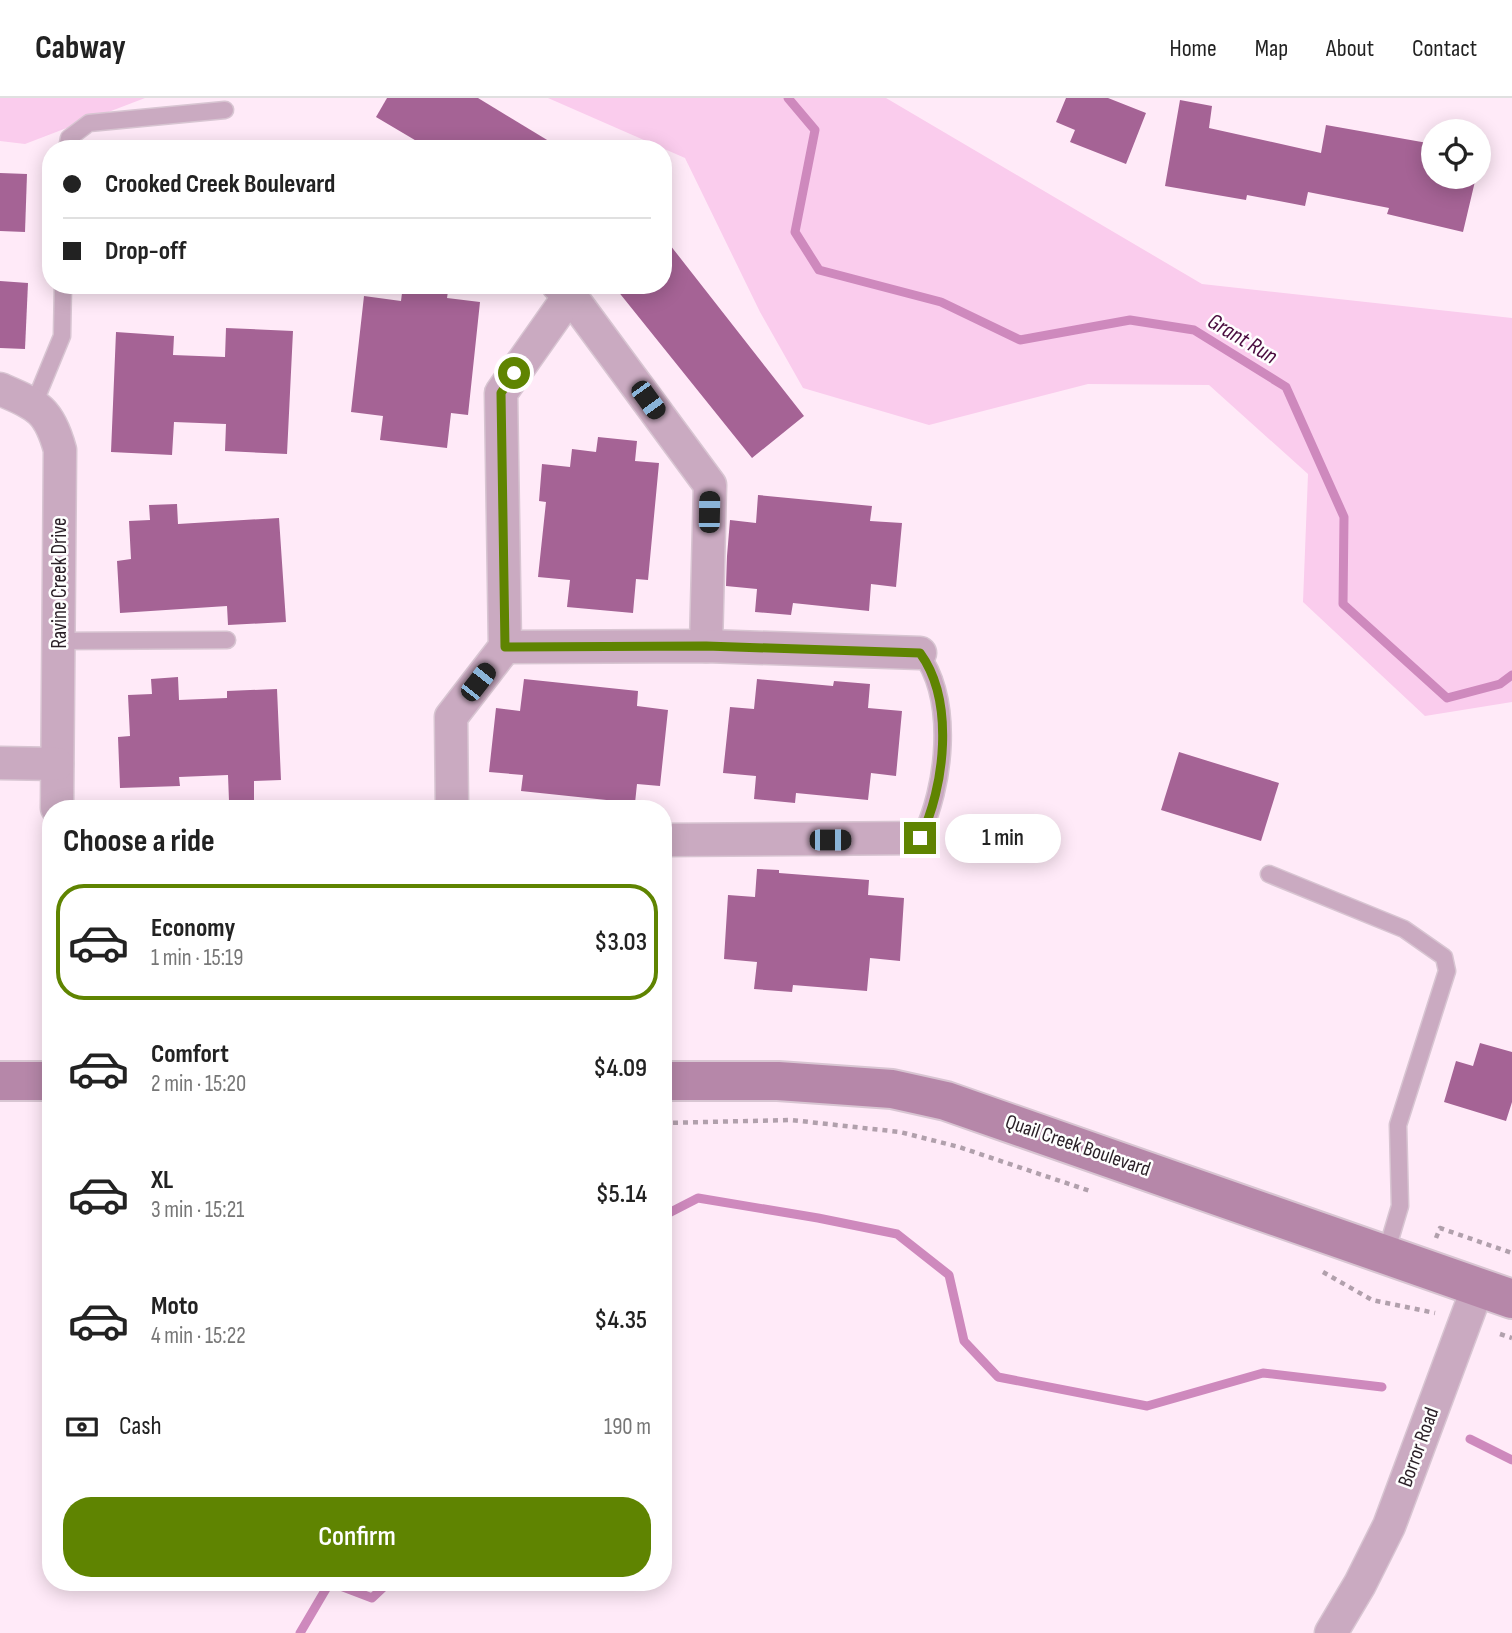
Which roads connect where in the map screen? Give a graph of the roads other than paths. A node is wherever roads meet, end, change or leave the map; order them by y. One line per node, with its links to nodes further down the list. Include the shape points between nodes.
1 (225, 110): 2 (lane, via 89,122)
2 (69, 140)
3 (63, 294): 7 (lane, via 62,336)
4 (562, 294): 11 (street, via 501,393)
5 (567, 294): 10 (street, via 710,485)
6 (0, 388): 7 (street, Ravine Creek Drive)
7 (34, 404): 9 (street, Ravine Creek Drive, via 53,425 60,450)
8 (228, 640): 9 (lane)
9 (58, 641): 14 (street, Ravine Creek Drive)
10 (706, 646): 11 (street); 12 (street)
11 (505, 647): 16 (street, via 452,717)
12 (920, 653): 17 (lane, via 936,684 942,758 934,806)
13 (0, 763): 14 (street)
14 (57, 764): 15 (street, Ravine Creek Drive)
15 (57, 800)
16 (452, 800)
17 (920, 838): 18 (street)
18 (672, 840)
19 (1269, 874): 23 (lane, via 1404,929 1444,957 1447,971 1398,1125 1400,1206)
20 (0, 1081): 21 (street)
21 (42, 1081)
22 (672, 1081): 23 (street, Quail Creek Boulevard, via 778,1081 892,1089 946,1101)
23 (1386, 1253): 24 (street, Quail Creek Boulevard)
24 (1495, 1293): 25 (street, Borror Road, via 1465,1322 1389,1526)
25 (1331, 1633)

